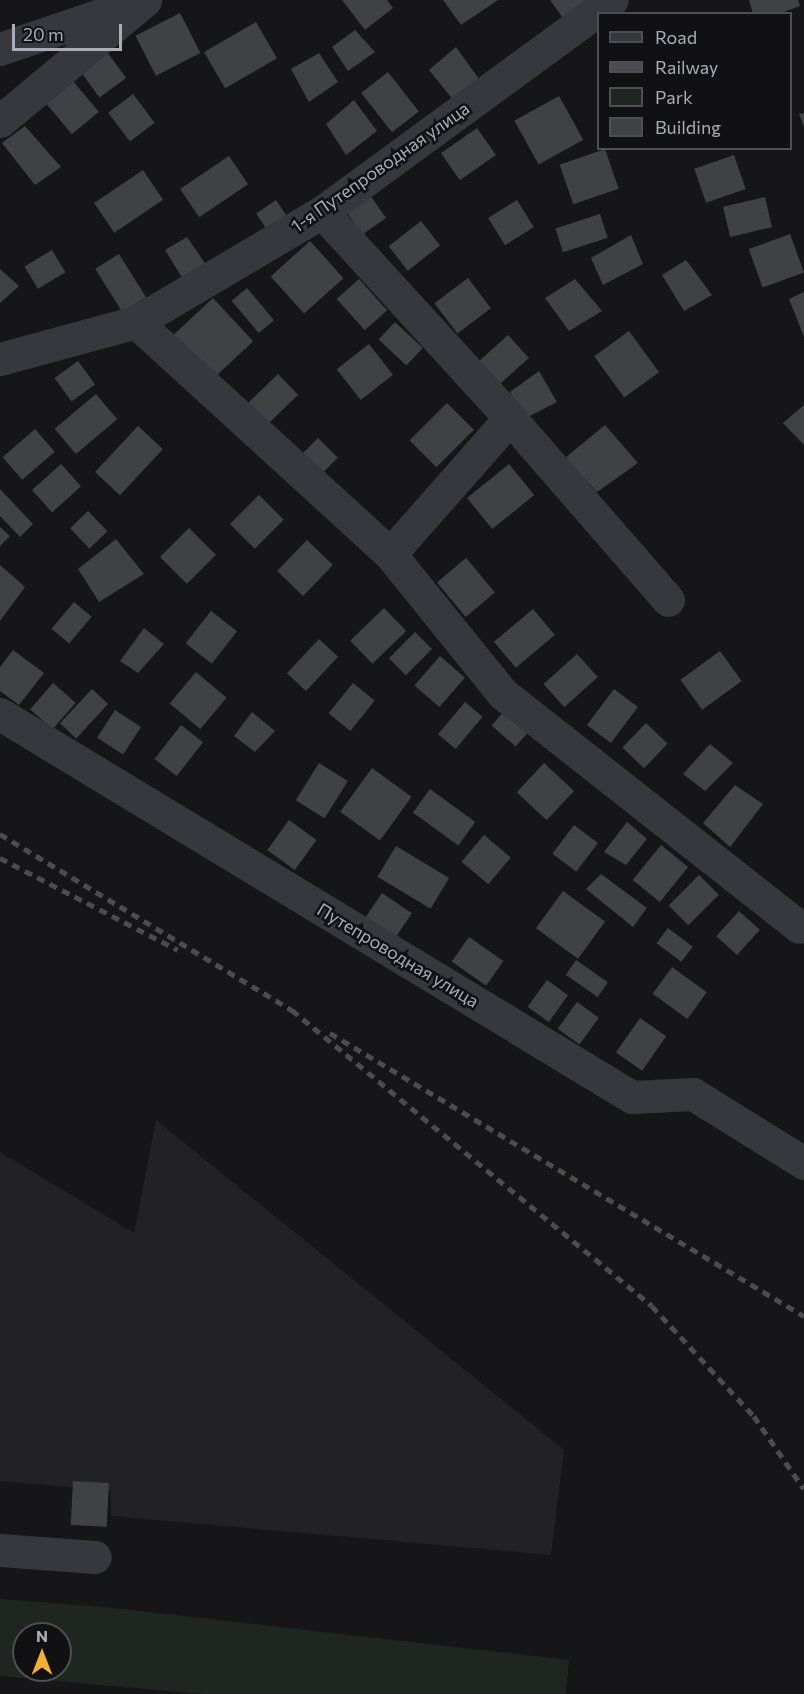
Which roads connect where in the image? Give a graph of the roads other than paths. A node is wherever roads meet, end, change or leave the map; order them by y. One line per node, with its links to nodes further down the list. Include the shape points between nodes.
1 (144, 0): 3 (street); 4 (street)
2 (612, 0): 5 (street, 1-я Путепроводная улица)
3 (0, 49)
4 (0, 121)
5 (321, 212): 6 (street, 1-я Путепроводная улица); 8 (street)
6 (136, 322): 7 (street, 1-я Путепроводная улица); 9 (street)
7 (0, 358)
8 (510, 418): 9 (street); 10 (street)
9 (390, 554): 12 (street, via 502,693)
10 (668, 600)
11 (0, 714): 13 (street, Путепроводная улица, via 632,1097 693,1094)
12 (799, 927)
13 (804, 1163)
14 (0, 1550): 15 (street)
15 (95, 1557)

